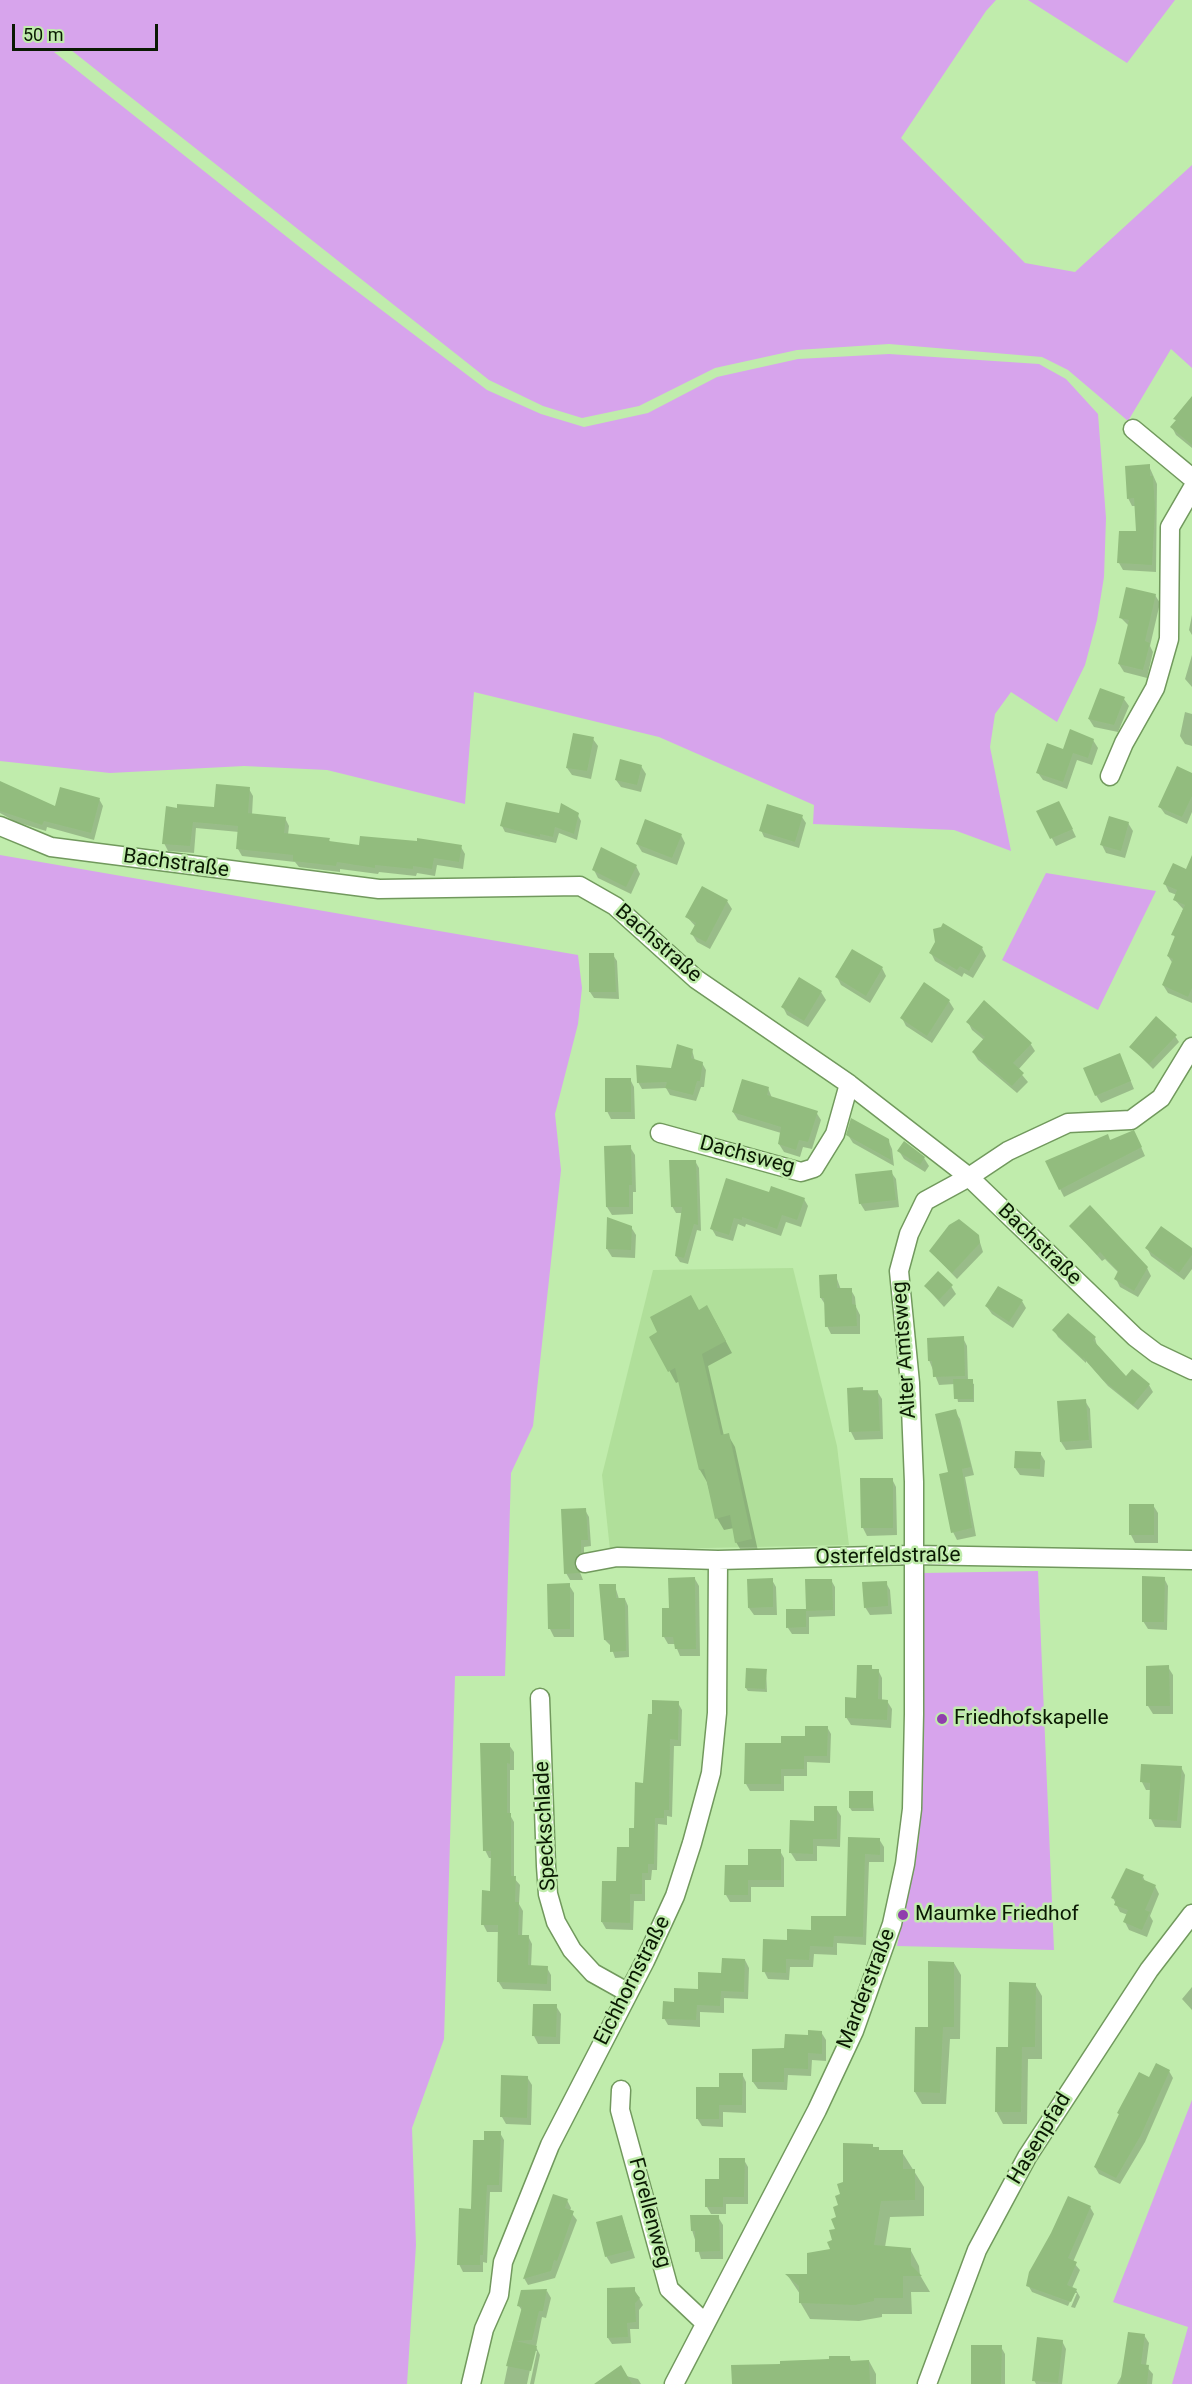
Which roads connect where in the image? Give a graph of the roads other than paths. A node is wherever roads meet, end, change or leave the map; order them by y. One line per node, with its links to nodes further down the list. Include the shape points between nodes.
1 (1133, 429): 2 (street)
2 (1192, 478)
3 (1192, 489): 4 (street, via 1170,526 1169,639 1155,688)
4 (1110, 776)
5 (0, 826): 7 (street, Bachstraße, via 51,847 379,889 580,886 615,906 696,979)
6 (1192, 1047): 9 (street, Alter Amtsweg, via 1161,1098 1131,1120 1068,1123 1008,1151)
7 (849, 1084): 8 (street, Dachsweg, via 836,1134 814,1168 801,1172); 9 (street, Bachstraße)
8 (660, 1133)
9 (969, 1177): 10 (street, Bachstraße, via 1135,1337 1156,1353); 11 (street, Alter Amtsweg, via 925,1201 909,1234 899,1271 910,1383)
10 (1192, 1370)
11 (913, 1555): 12 (street, Osterfeldstraße); 13 (street, Osterfeldstraße); 19 (street, Marderstraße, via 912,1809 892,1924 872,1986 817,2110)
12 (718, 1560): 14 (street, Osterfeldstraße, via 617,1557); 17 (street, Eichhornstraße, via 717,1713 711,1773 675,1896)
13 (1192, 1560)
14 (585, 1563)
15 (540, 1698): 17 (street, Speckschlade, via 548,1894 556,1922 572,1950 593,1973)
16 (1192, 1914): 22 (street, Hasenpfad, via 1149,1970 1027,2157 976,2250)
17 (627, 1992): 20 (street, Eichhornstraße, via 549,2145 503,2262 499,2295 484,2329)
18 (621, 2090): 19 (street, Forellenweg, via 620,2110 669,2289)
19 (704, 2322): 21 (street, Marderstraße)
20 (471, 2384)
21 (674, 2384)
22 (927, 2384)

